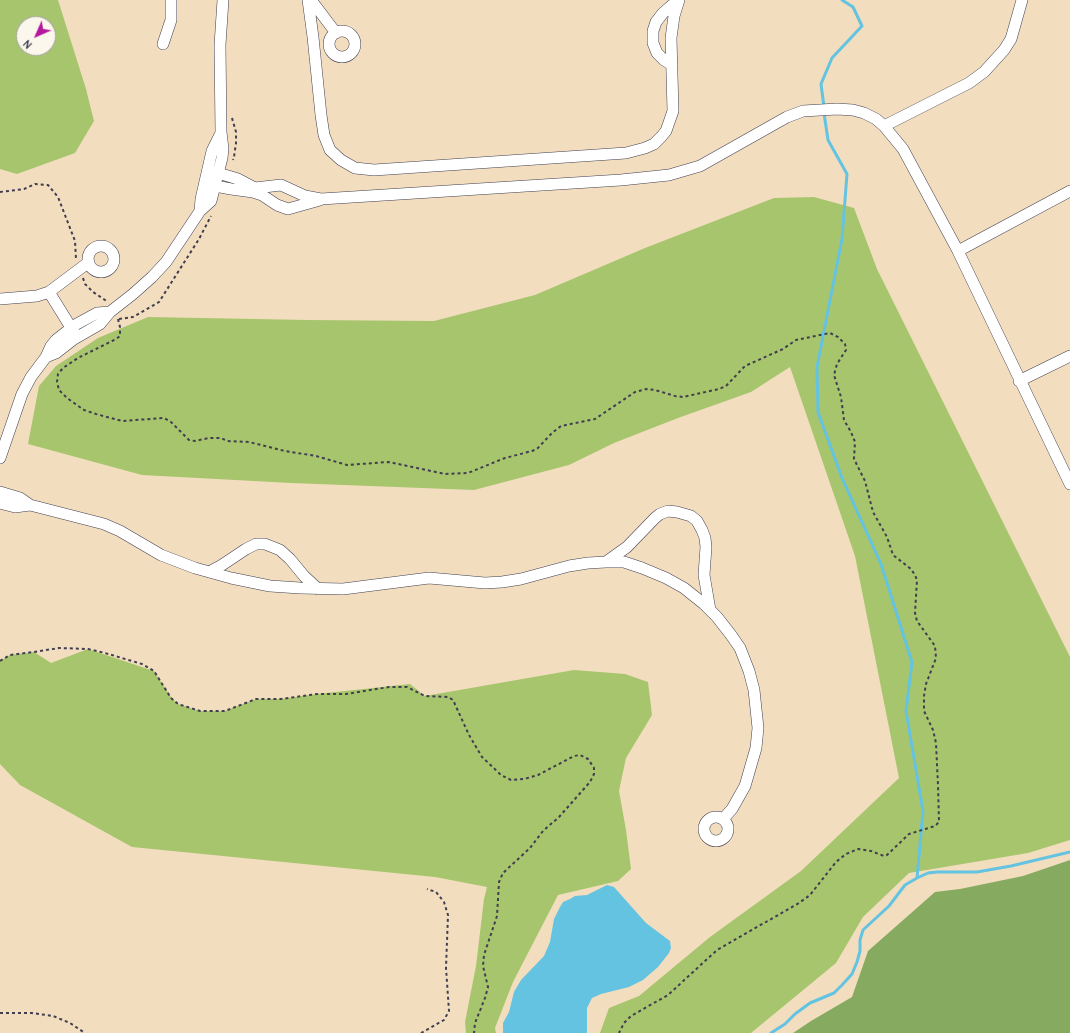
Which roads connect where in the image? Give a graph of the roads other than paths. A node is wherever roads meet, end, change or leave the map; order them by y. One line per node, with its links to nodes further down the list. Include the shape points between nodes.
1 (171, 0): 7 (street, via 171,20)
2 (223, 0): 10 (street, via 220,45 221,132 212,151)
3 (310, 0): 6 (street); 8 (street, via 324,135 330,150 355,168 382,170 626,153 645,148 661,138 670,122 673,111)
4 (678, 0): 8 (street, via 671,38); 8 (street, via 663,13 653,31 653,44 657,53)
5 (1022, 0): 9 (street, via 1011,39 984,72 969,83)
6 (336, 33)
7 (163, 44)
8 (672, 65)
9 (884, 126): 13 (street, via 876,119 853,110 811,110 796,113 700,166 669,175); 14 (street, via 903,150)
10 (213, 172): 11 (street); 13 (street, via 238,179 255,188 281,185 305,196)
11 (210, 185): 13 (street, via 253,192 288,210); 18 (street, via 211,201 200,211 162,267 134,294 112,310 97,313)
12 (1070, 191): 14 (street)
13 (321, 199)
14 (958, 251): 20 (street)
15 (89, 262): 16 (street)
16 (49, 292): 17 (street, via 37,296); 18 (street)
17 (0, 299)
18 (74, 333): 21 (street, via 56,340 31,377 22,394)
19 (1070, 356): 20 (street)
20 (1019, 381): 22 (street)
21 (0, 458)
22 (1070, 484)
23 (0, 492): 25 (street, via 20,498)
24 (0, 503): 25 (street, via 15,507)
25 (30, 505): 27 (street, via 104,524 162,555)
26 (606, 562): 28 (street, via 569,566 502,582 429,578 343,589); 29 (street, via 624,562 666,578 684,588); 29 (street, via 627,547 660,514 668,511 691,516 700,525 706,547 704,575)
27 (209, 572): 28 (street, via 270,586); 28 (street, via 256,544 265,544 280,550)
28 (318, 589)
29 (710, 610): 30 (street, via 740,648 754,690 757,721 756,748 742,792)
30 (723, 819)

